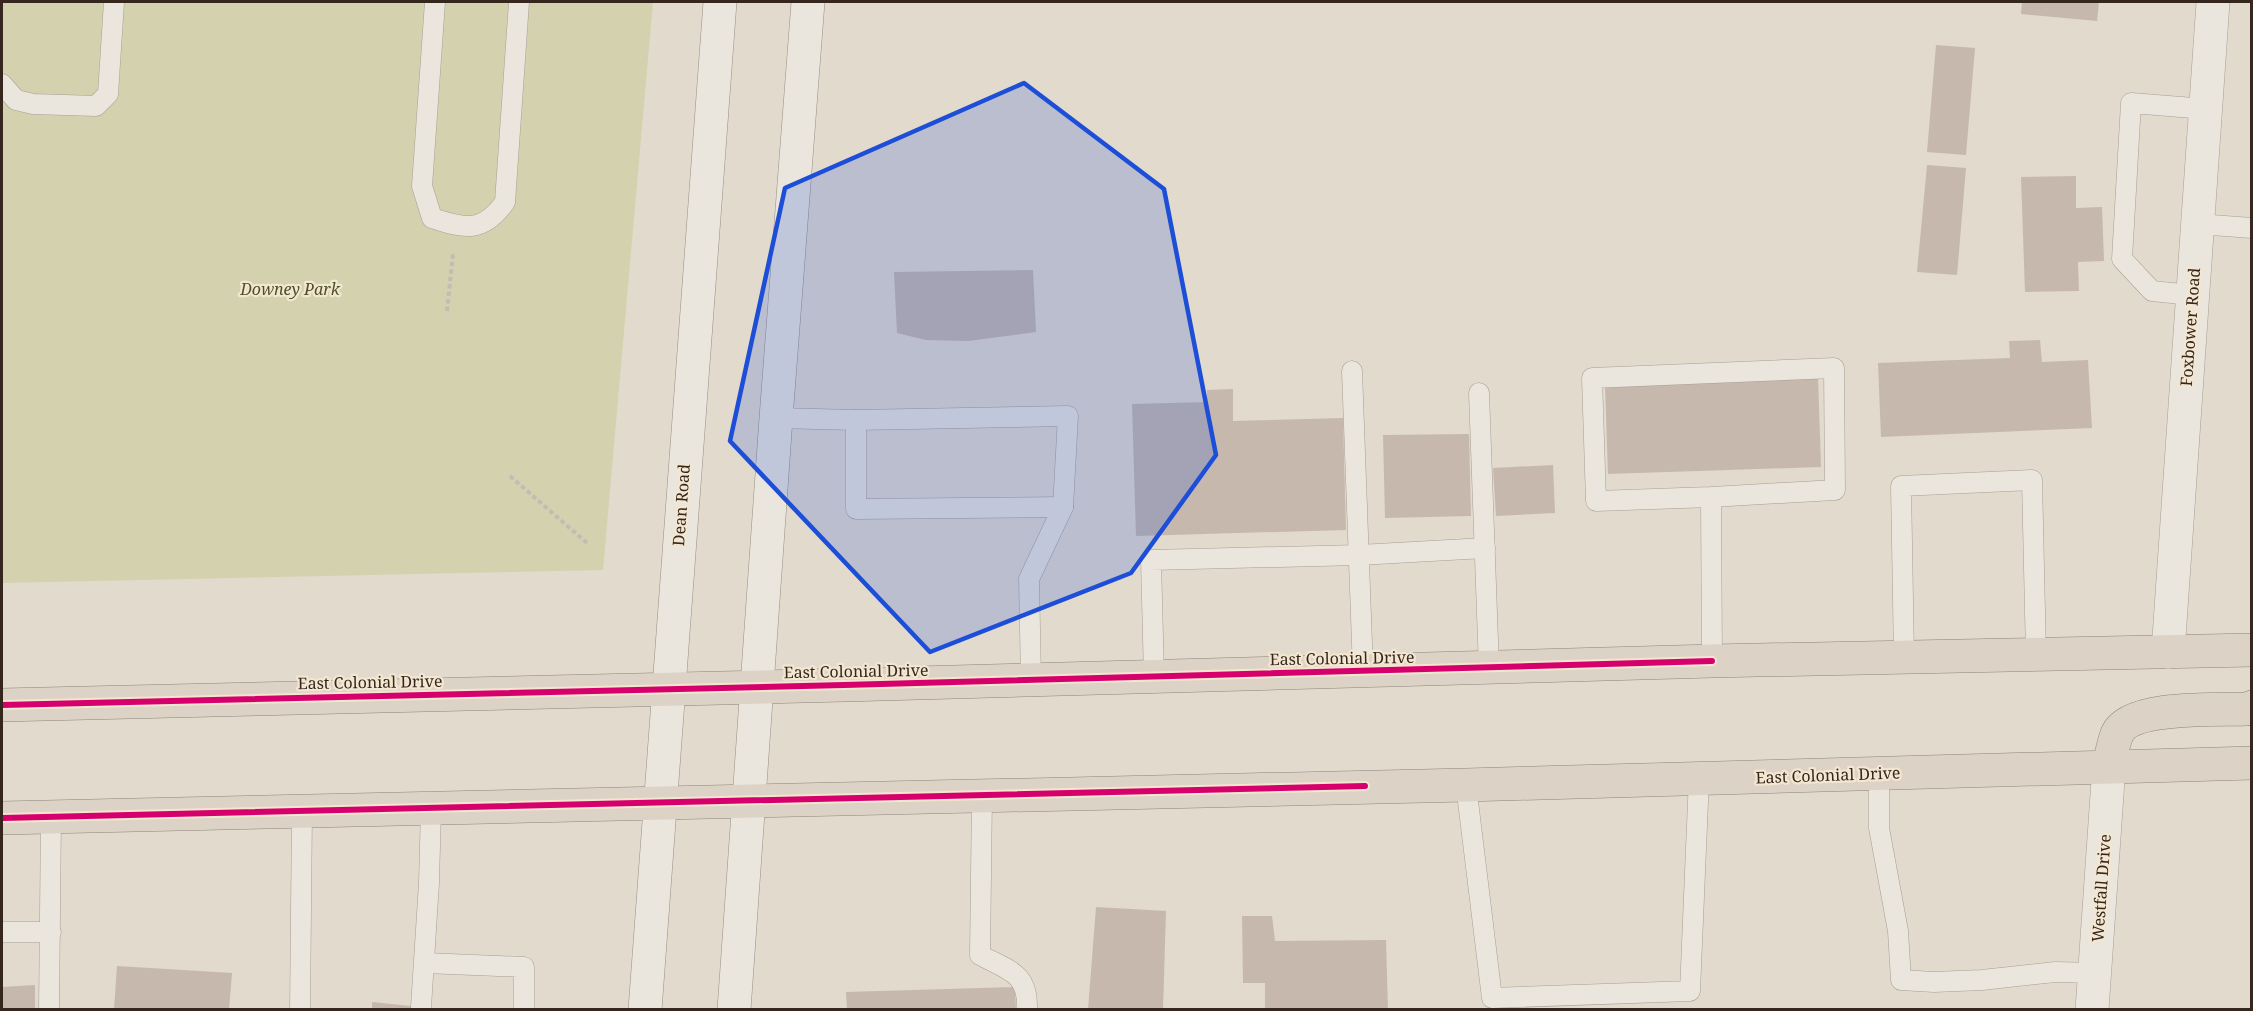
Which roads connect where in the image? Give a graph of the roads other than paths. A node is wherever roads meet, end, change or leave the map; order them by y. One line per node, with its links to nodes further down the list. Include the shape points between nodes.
1 (114, 2): 7 (lane, via 108,94 96,106 16,100)
2 (435, 2): 3 (lane, via 422,186 432,218 456,226 477,227 505,202)
3 (519, 2)
4 (720, 2): 30 (main road, Dean Road)
5 (808, 2): 14 (main road)
6 (2213, 2): 8 (main road, Foxbower Road)
7 (2, 84)
8 (2206, 109): 9 (main road, Foxbower Road); 11 (lane, via 2131,103 2122,259 2152,291)
9 (2198, 224): 10 (lane); 11 (main road, Foxbower Road)
10 (2252, 228)
11 (2193, 295): 21 (main road, Foxbower Road)
12 (1352, 371): 19 (lane)
13 (1479, 393): 18 (lane)
14 (776, 418): 15 (lane); 29 (main road)
15 (856, 420): 17 (lane, via 856,509); 17 (lane, via 1068,416)
16 (1711, 497): 16 (lane, via 1835,489 1834,368 1592,378 1596,501); 24 (lane)
17 (1063, 507): 28 (lane, via 1029,579)
18 (1485, 548): 19 (lane); 25 (lane)
19 (1359, 555): 26 (lane); 27 (lane, via 1151,560)
20 (2252, 650): 21 (highway, East Colonial Drive)
21 (2168, 652): 22 (highway, East Colonial Drive)
22 (2036, 655): 23 (highway, East Colonial Drive); 23 (lane, via 2032,480 1901,486)
23 (1904, 657): 24 (highway, East Colonial Drive)
24 (1712, 661): 25 (highway, East Colonial Drive)
25 (1489, 668): 26 (highway, East Colonial Drive)
26 (1363, 671): 27 (highway, East Colonial Drive)
27 (1154, 677): 28 (highway, East Colonial Drive)
28 (1031, 680): 29 (highway, East Colonial Drive)
29 (757, 687): 30 (highway, East Colonial Drive); 39 (main road)
30 (668, 689): 31 (highway, East Colonial Drive); 40 (main road, Dean Road)
31 (2, 705)
32 (2252, 707): 34 (highway, via 2161,712 2136,718 2117,732)
33 (2252, 763): 34 (highway, East Colonial Drive)
34 (2109, 766): 35 (highway, East Colonial Drive); 48 (main road, Westfall Drive)
35 (1879, 774): 36 (highway, East Colonial Drive); 48 (lane, via 1879,828 1898,931 1901,980 1934,982 2055,972)
36 (1699, 778): 37 (highway, East Colonial Drive); 37 (lane, via 1690,991 1492,998)
37 (1466, 785): 38 (highway, East Colonial Drive)
38 (982, 795): 39 (highway, East Colonial Drive); 55 (lane, via 980,956 1019,976 1028,995)
39 (748, 801): 40 (highway, East Colonial Drive); 54 (main road)
40 (660, 802): 41 (highway, East Colonial Drive); 53 (main road, Dean Road)
41 (431, 808): 42 (highway, East Colonial Drive); 47 (lane)
42 (302, 812): 43 (highway, East Colonial Drive); 51 (lane)
43 (51, 817): 44 (highway, East Colonial Drive); 46 (lane)
44 (2, 818)
45 (2, 932): 46 (lane)
46 (51, 932): 50 (lane)
47 (425, 963): 49 (lane); 52 (lane, via 524,967)
48 (2095, 973): 56 (main road, Westfall Drive)
49 (421, 1007)
50 (50, 1010)
51 (300, 1010)
52 (524, 1010)
53 (645, 1010)
54 (734, 1010)
55 (1027, 1010)
56 (2092, 1010)

